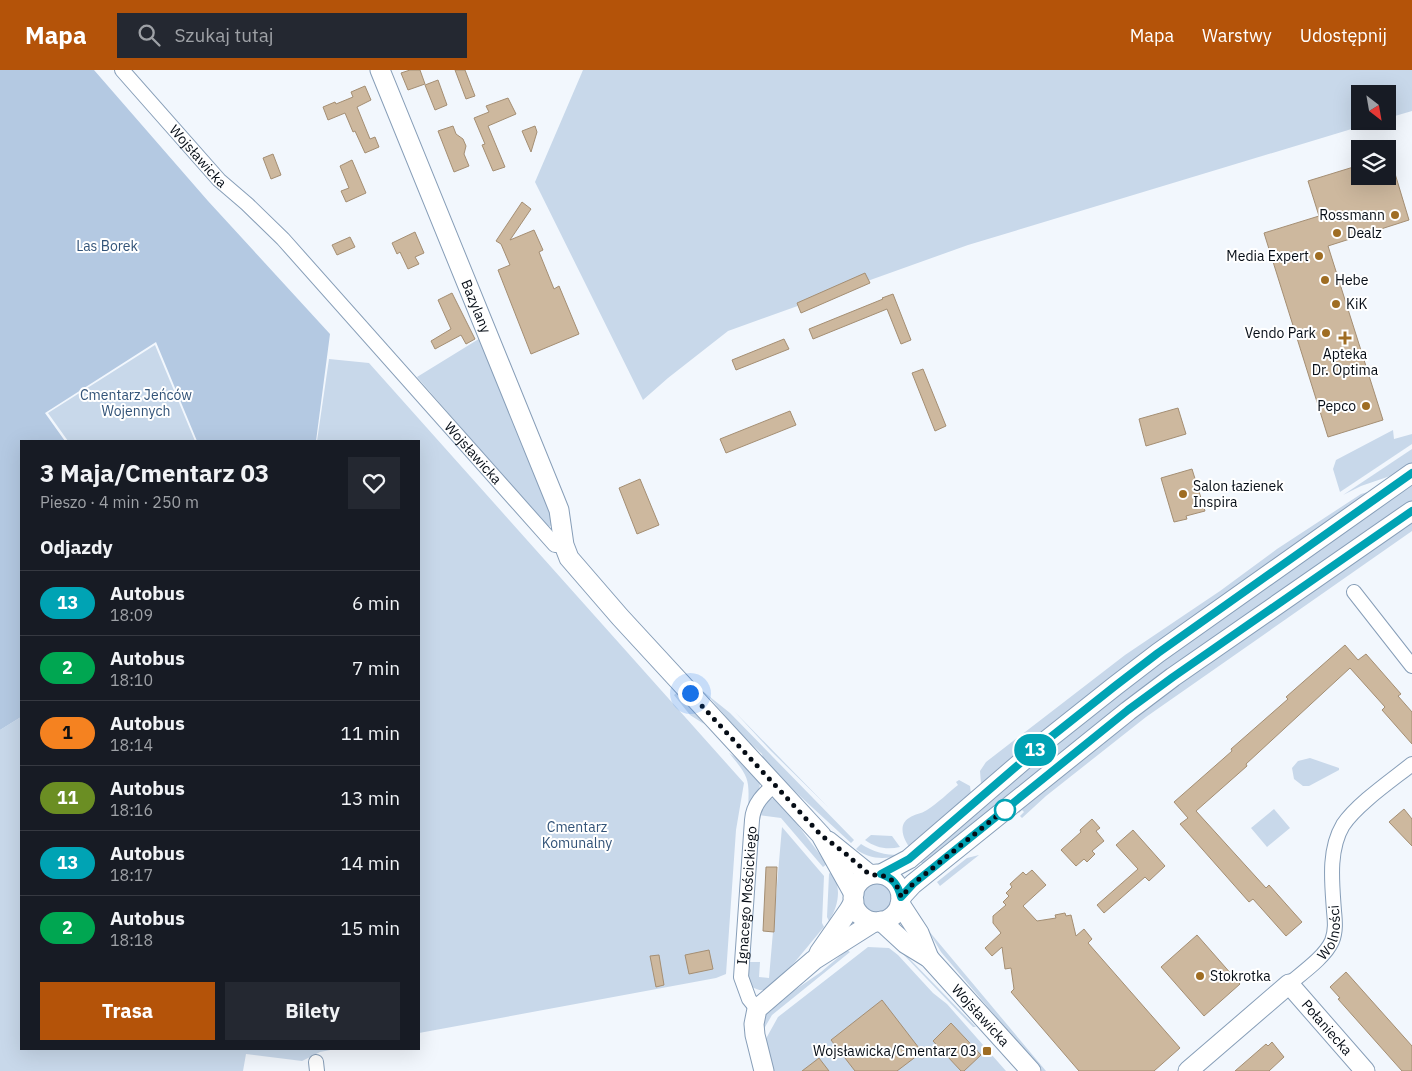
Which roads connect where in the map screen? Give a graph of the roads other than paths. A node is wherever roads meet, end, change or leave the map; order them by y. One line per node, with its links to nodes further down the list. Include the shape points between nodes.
1 (122, 70): 5 (street, Wojsławicka, via 219,180 283,239 555,544)
2 (380, 70): 5 (street, Bazylany, via 553,495 561,519)
3 (1412, 472): 11 (street, via 1122,680 909,859)
4 (1412, 511): 13 (street, via 1128,710 913,884)
5 (564, 545): 9 (street, Wojsławicka, via 569,558 582,574)
6 (1354, 592): 7 (street)
7 (1412, 666)
8 (1412, 764): 17 (street, Wolności, via 1365,802 1343,825 1332,870 1335,928 1332,941 1325,952)
9 (775, 784): 10 (street, Wojsławicka); 18 (street, Ignacego Mościckiego, via 757,804 752,825 742,977 749,999)
10 (821, 835): 11 (street, Wojsławicka); 12 (street, Wojsławicka)
11 (876, 875): 12 (street, via 862,879); 13 (street, via 889,877 895,882)
12 (854, 898): 14 (street, via 860,915); 16 (street, via 842,922)
13 (901, 900): 14 (street, via 890,918); 15 (street, Wojsławicka)
14 (878, 922): 15 (street, Wojsławicka); 16 (street)
15 (929, 958): 20 (street, Wojsławicka)
16 (814, 960): 18 (street)
17 (1289, 984): 21 (street, Wolności); 22 (street, Połaniecka)
18 (757, 1009): 19 (street, via 755,1035)
19 (764, 1071)
20 (1031, 1071)
21 (1188, 1071)
22 (1365, 1071)

